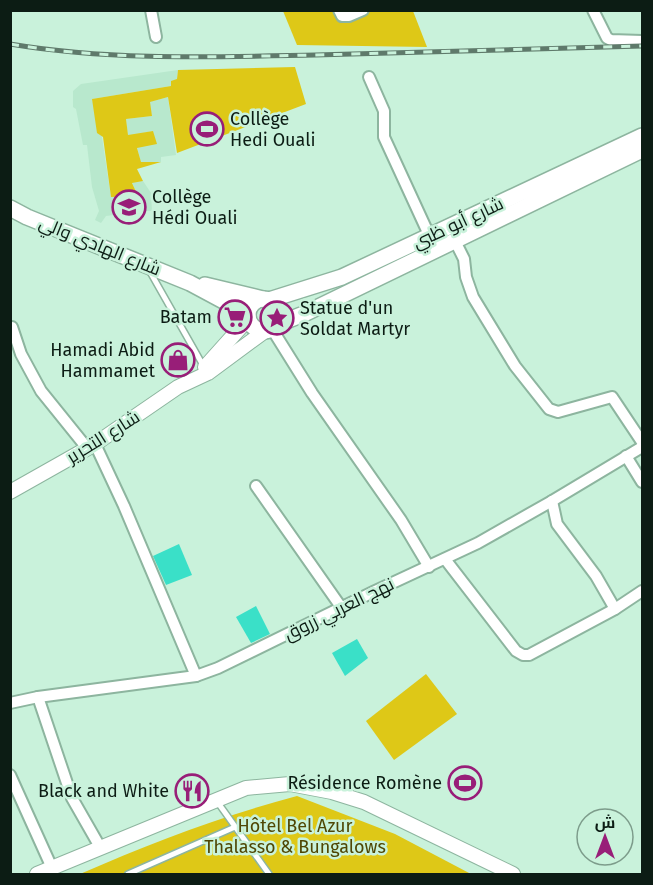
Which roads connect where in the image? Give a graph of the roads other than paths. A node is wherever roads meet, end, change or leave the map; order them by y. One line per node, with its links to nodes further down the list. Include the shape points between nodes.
1 (339, 10): 2 (street, via 345,17)
2 (363, 10)
3 (593, 10): 6 (street, via 610,40)
4 (153, 11): 5 (street)
5 (156, 38)
6 (642, 41)
7 (369, 77): 12 (street, via 384,111 384,136)
8 (642, 136): 11 (main road, شارع أبو ظبي)
9 (642, 150): 11 (main road, شارع أبو ظبي)
10 (10, 208): 14 (main road, شارع الهادي والي)
11 (494, 214): 12 (main road, شارع أبو ظبي); 13 (main road, شارع أبو ظبي)
12 (430, 237): 16 (main road, شارع أبو ظبي, via 342,278)
13 (455, 240): 19 (main road, شارع أبو ظبي); 21 (street, via 473,297 515,366 549,409 558,412 612,397)
14 (147, 266): 15 (main road, شارع الهادي والي); 20 (lane)
15 (190, 283): 16 (main road, شارع الهادي والي); 17 (main road, شارع الهادي والي)
16 (266, 300): 17 (main road, via 252,305); 19 (main road, via 274,303 279,314)
17 (248, 318): 19 (main road, via 254,328); 20 (street, شارع التحرير)
18 (12, 327): 22 (street, via 41,391)
19 (271, 328): 20 (street, شارع التحرير); 30 (street)
20 (206, 371): 22 (street, شارع التحرير)
21 (642, 442)
22 (91, 446): 27 (street, شارع التحرير); 34 (street, via 124,506)
23 (642, 447): 24 (street, نهج العربي زروق)
24 (626, 456): 25 (street); 28 (street, نهج العربي زروق)
25 (642, 482)
26 (256, 486): 32 (street)
27 (10, 492)
28 (552, 501): 29 (street, نهج العربي زروق); 33 (street, via 557,525 596,576)
29 (445, 560): 30 (street, نهج العربي زروق); 33 (street, via 523,655)
30 (429, 567): 32 (street, نهج العربي زروق)
31 (642, 591): 33 (street)
32 (341, 607): 34 (street, نهج العربي زروق)
33 (615, 609)
34 (196, 676): 35 (street, نهج العربي زروق)
35 (38, 698): 36 (street, نهج العربي زروق); 40 (street, via 72,798)
36 (10, 703)
37 (10, 775): 41 (street)
38 (215, 800): 39 (lane); 40 (street); 45 (street, via 264,785 290,784 332,792 364,802)
39 (235, 827): 43 (lane); 44 (lane)
40 (100, 847): 41 (street)
41 (56, 871): 42 (street)
42 (38, 874)
43 (128, 874)
44 (269, 874)
45 (513, 874)

